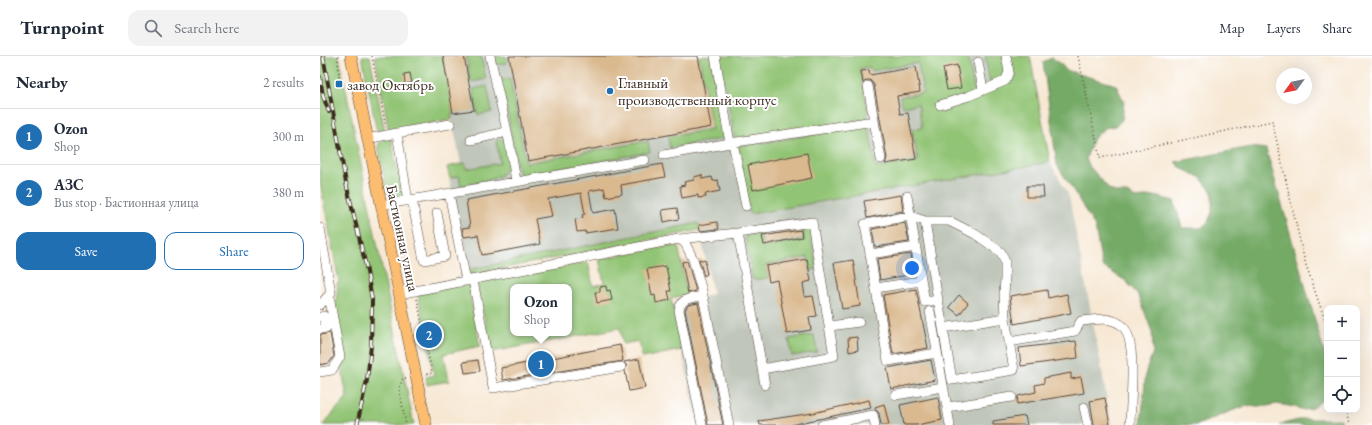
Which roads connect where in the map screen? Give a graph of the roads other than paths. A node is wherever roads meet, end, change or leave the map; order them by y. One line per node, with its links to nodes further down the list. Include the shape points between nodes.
1 (351, 56): 13 (main road, Бастионная улица)
2 (490, 56): 11 (lane)
3 (715, 56): 15 (lane)
4 (1006, 56): 7 (lane, via 1009,72 1005,81)
5 (978, 62): 7 (lane)
6 (868, 86): 9 (lane)
7 (983, 90): 8 (lane)
8 (940, 105)
9 (874, 121): 15 (lane); 17 (lane)
10 (450, 124): 12 (lane)
11 (507, 132): 14 (lane); 19 (lane)
12 (397, 133): 13 (lane); 22 (lane)
13 (367, 139): 23 (main road, Бастионная улица)
14 (471, 140)
15 (731, 143): 16 (lane); 24 (lane)
16 (664, 155)
17 (881, 159)
18 (645, 160): 19 (lane)
19 (516, 181): 20 (lane)
20 (449, 193): 22 (lane); 33 (lane)
21 (907, 196): 26 (lane)
22 (410, 200): 23 (lane); 25 (lane, via 424,260 445,256)
23 (381, 205): 36 (main road, Бастионная улица)
24 (746, 206)
25 (437, 213)
26 (910, 216): 27 (lane); 31 (lane); 32 (lane, via 865,224)
27 (925, 221): 39 (lane); 43 (lane, via 949,221 975,234 1000,252 1005,262)
28 (320, 228): 37 (lane, via 330,279)
29 (738, 233): 30 (lane); 45 (lane, via 812,222); 51 (lane)
30 (679, 239): 33 (lane); 38 (lane, via 685,243 693,259)
31 (916, 246): 32 (lane); 34 (lane)
32 (870, 254): 35 (lane)
33 (470, 280): 36 (lane); 50 (lane, via 493,388)
34 (921, 281): 35 (lane); 39 (lane, via 925,302)
35 (876, 288): 49 (lane, via 888,361)
36 (399, 294): 59 (main road, Бастионная улица)
37 (329, 296): 40 (lane); 52 (lane, via 340,357 332,370)
38 (703, 296): 60 (lane, via 686,299 679,310); 61 (lane)
39 (938, 300): 46 (lane)
40 (320, 305)
41 (930, 311): 49 (lane)
42 (320, 317): 47 (lane, via 324,316 326,328)
43 (1005, 318): 46 (lane); 48 (lane)
44 (859, 322): 45 (lane)
45 (830, 326): 51 (lane, via 834,356)
46 (943, 328): 48 (lane, via 952,380 1014,370)
47 (320, 329)
48 (1009, 342): 66 (lane, via 1075,330 1081,321 1106,318 1121,324 1128,334 1131,347)
49 (937, 353): 54 (lane)
50 (621, 367)
51 (762, 369): 53 (lane)
52 (320, 372)
53 (765, 385)
54 (943, 387): 55 (lane); 57 (lane)
55 (896, 395)
56 (1012, 397): 57 (lane)
57 (948, 407): 64 (lane)
58 (1084, 407): 65 (lane)
59 (426, 425)
60 (702, 425)
61 (730, 425)
62 (822, 425): 63 (lane, via 873,416)
63 (875, 425)
64 (950, 425)
65 (1088, 425)
66 (1130, 425)

